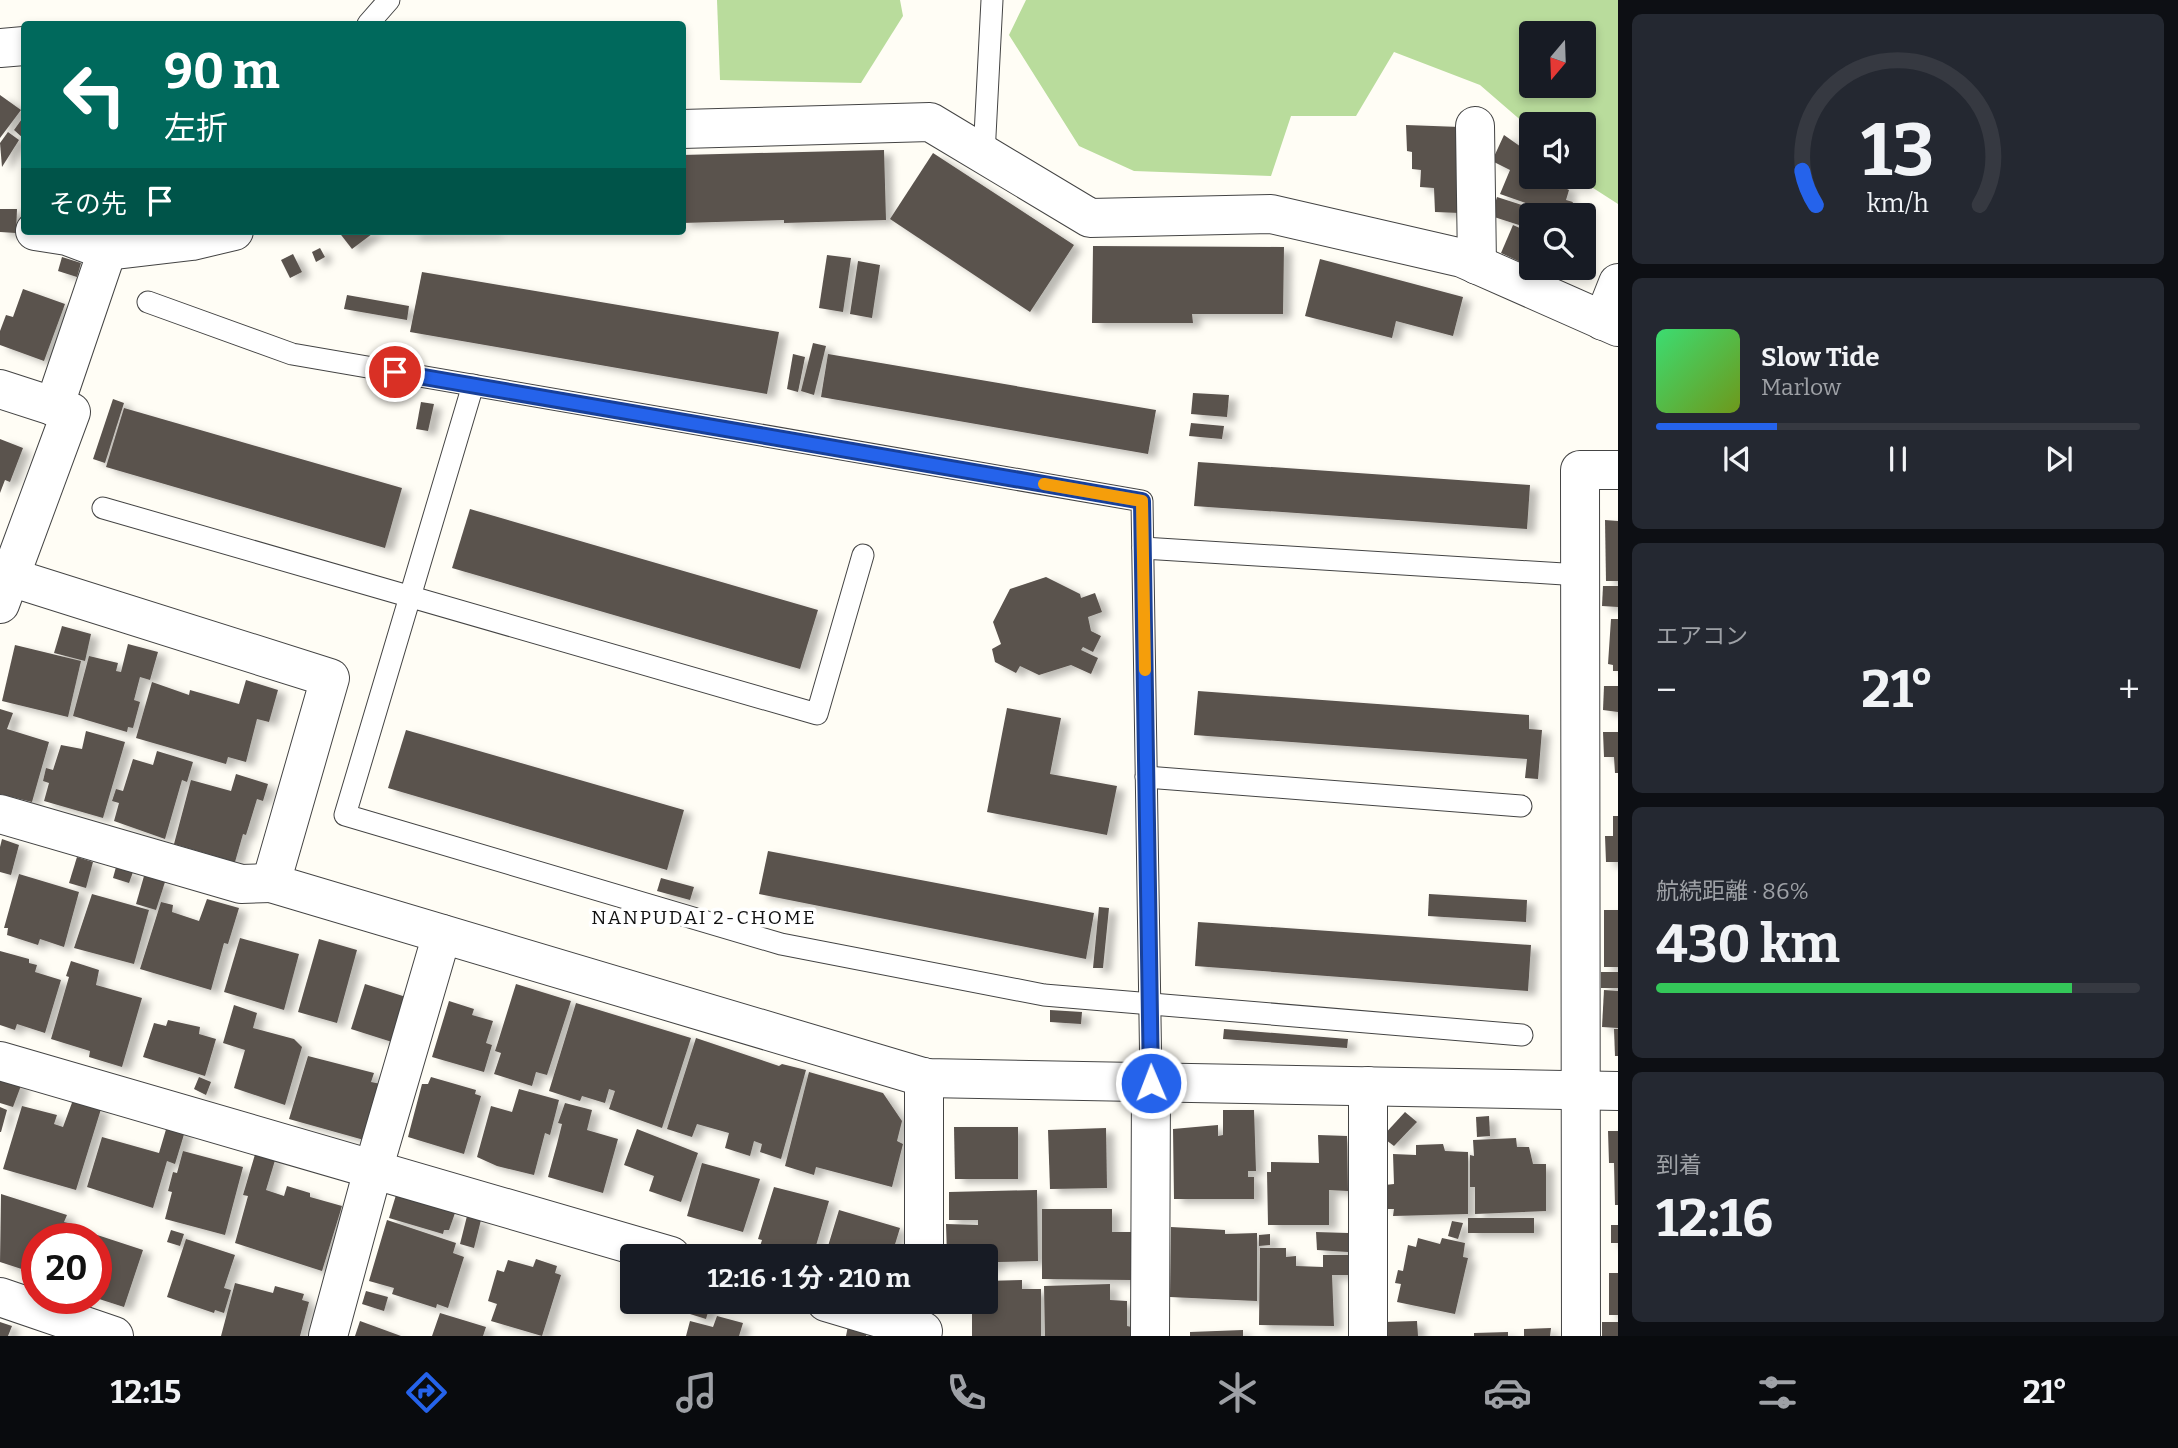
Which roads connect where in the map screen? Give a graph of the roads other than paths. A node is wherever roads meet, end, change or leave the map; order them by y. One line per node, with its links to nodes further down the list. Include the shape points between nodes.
1 (389, 0): 3 (lane)
2 (992, 0): 8 (lane)
3 (371, 21)
4 (21, 46): 5 (street)
5 (0, 48)
6 (1475, 126): 12 (street)
7 (686, 129): 8 (street, via 930,122)
8 (984, 155): 12 (street, via 1090,218 1271,214)
9 (61, 235): 11 (street)
10 (217, 235): 11 (street, via 192,241)
11 (122, 241): 18 (street)
12 (1477, 265): 15 (street)
13 (1618, 283): 15 (street)
14 (148, 302): 16 (lane, via 292,354)
15 (1611, 324)
16 (473, 385): 21 (lane, via 1142,501); 25 (lane)
17 (0, 389): 18 (street)
18 (54, 407): 24 (street, via 71,412)
19 (1618, 470): 23 (street, via 1580,470)
20 (103, 508): 25 (lane)
21 (1143, 548): 23 (lane); 26 (lane)
22 (863, 555): 25 (lane, via 817,713)
23 (1580, 575): 37 (street)
24 (5, 591): 29 (street, via 330,678)
25 (410, 597): 31 (lane, via 345,815 781,944 1044,995)
26 (1146, 777): 27 (lane); 31 (lane)
27 (1521, 806)
28 (0, 814): 29 (street, via 241,884)
29 (271, 883): 30 (street)
30 (442, 934): 34 (street); 38 (street)
31 (1150, 1005): 32 (lane); 35 (lane)
32 (1522, 1035)
33 (0, 1061): 38 (street)
34 (924, 1077): 35 (street); 40 (street)
35 (1151, 1083): 36 (street); 46 (street)
36 (1368, 1086): 37 (street); 47 (street)
37 (1600, 1090): 48 (street)
38 (373, 1170): 39 (street); 45 (street)
39 (629, 1244)
40 (923, 1244)
41 (0, 1297): 44 (street)
42 (881, 1314): 43 (street)
43 (923, 1323)
44 (114, 1336)
45 (328, 1336)
46 (1150, 1336)
47 (1368, 1336)
48 (1581, 1336)

